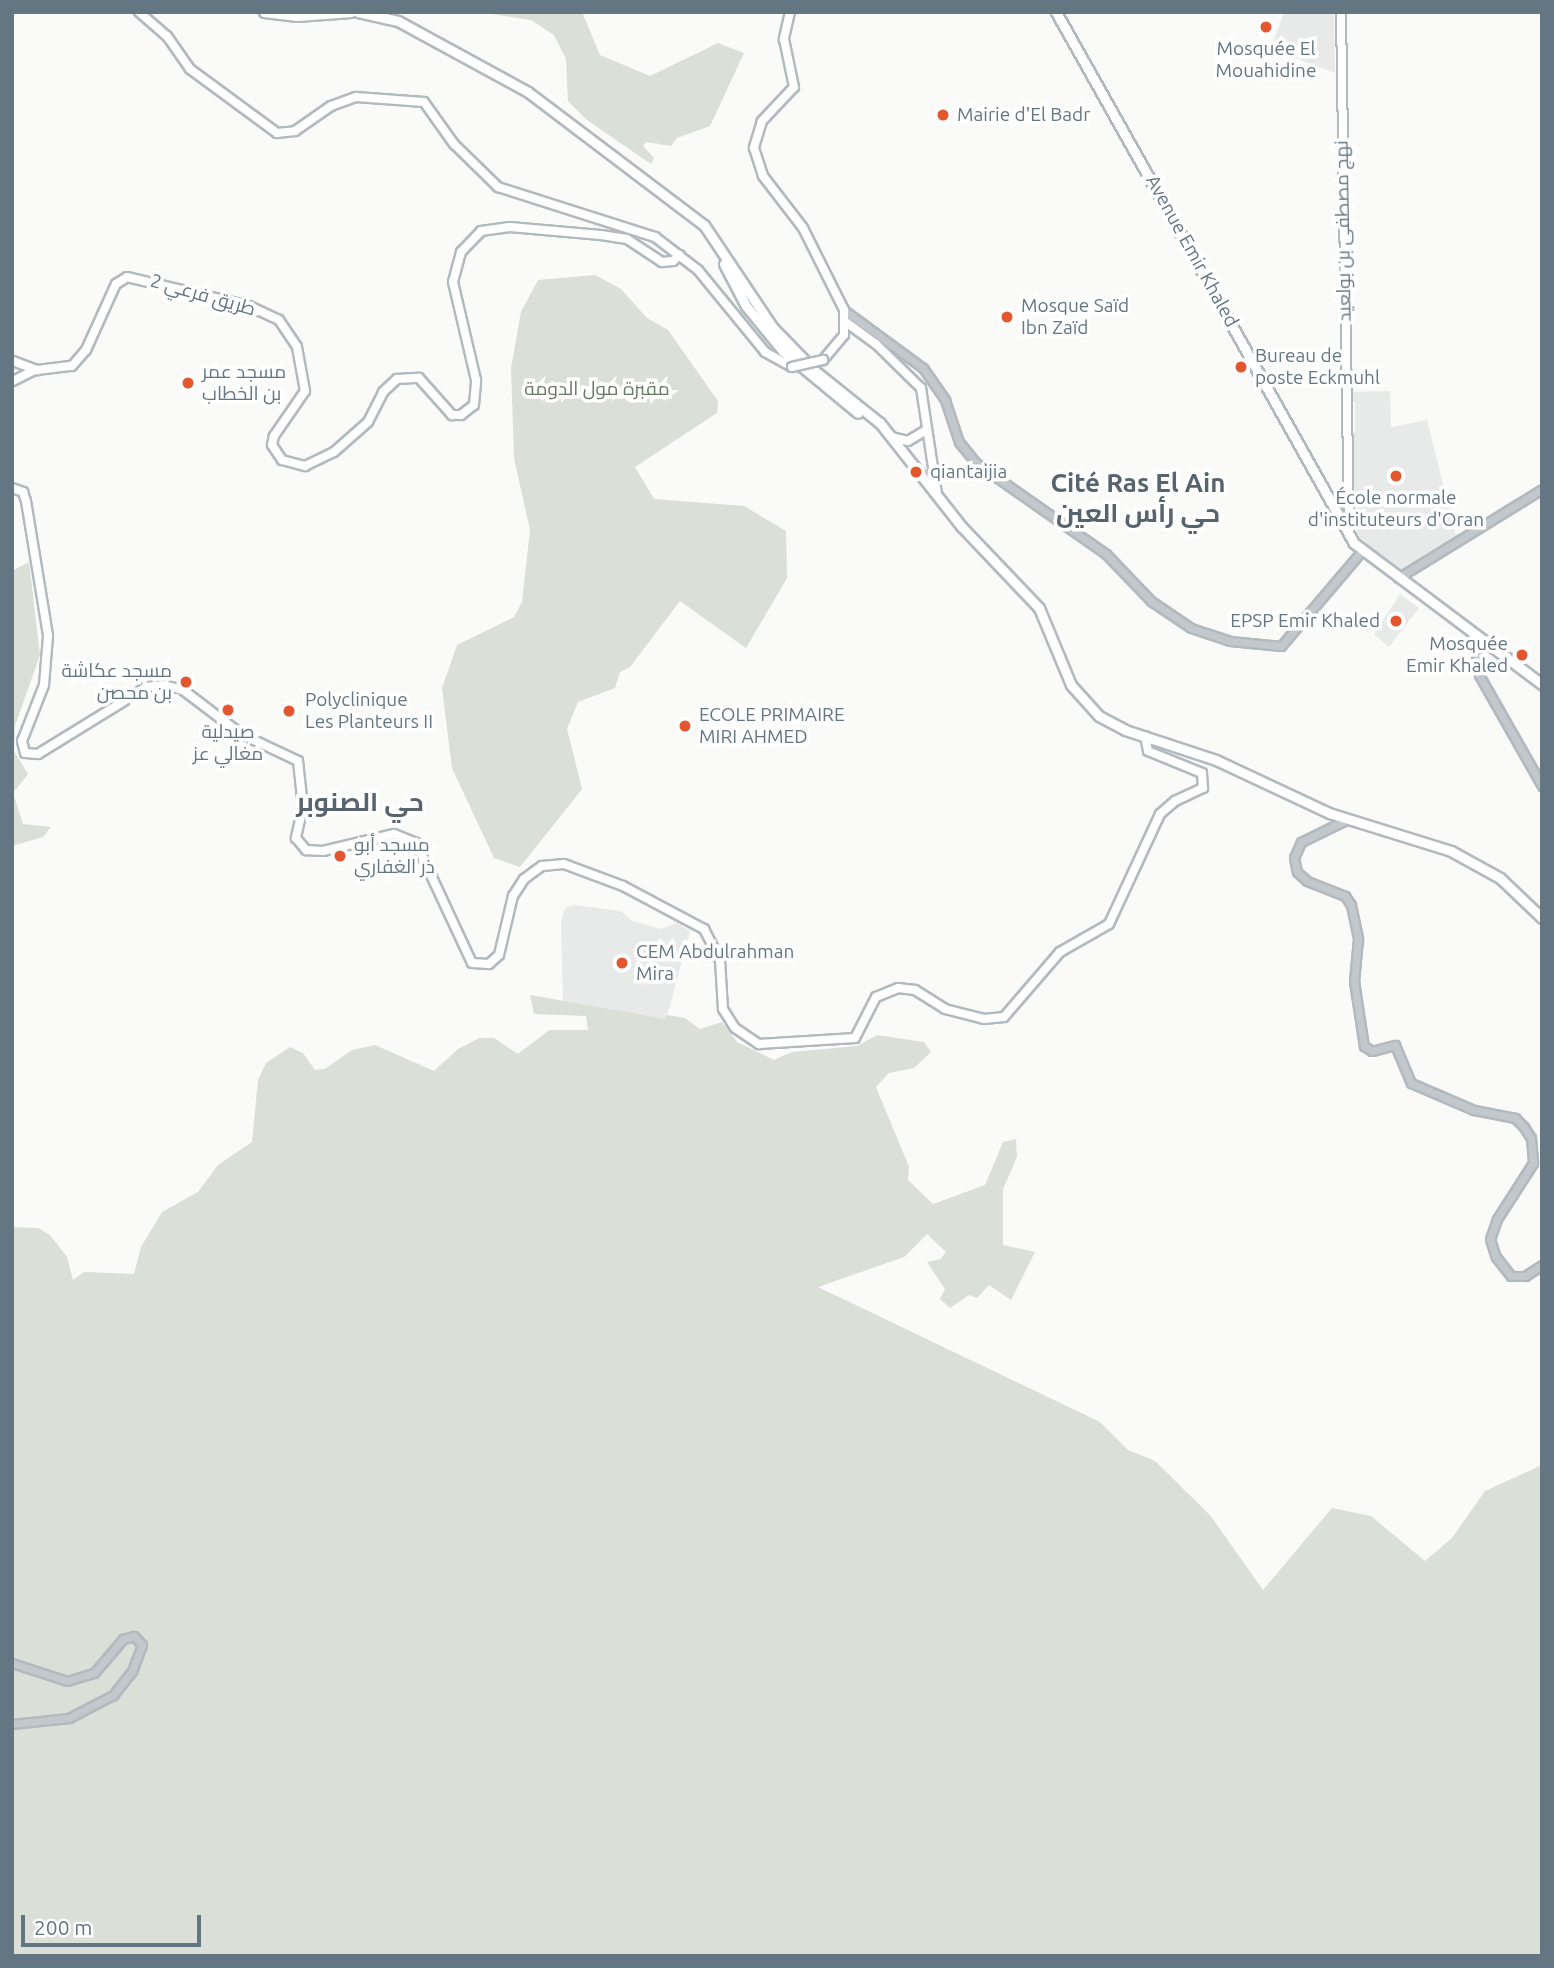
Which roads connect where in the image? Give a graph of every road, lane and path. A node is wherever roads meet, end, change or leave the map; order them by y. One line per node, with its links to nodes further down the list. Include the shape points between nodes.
1 (139, 12): 8 (main road, via 167,36 190,69 277,133 295,131 331,106 356,97 417,99 498,187 641,231)
2 (264, 12): 3 (main road, via 297,16)
3 (351, 12)
4 (358, 12): 15 (main road, via 398,21 528,92 679,202 698,222 746,306 783,351)
5 (790, 12): 9 (main road, via 784,39 794,87 758,127 756,156 763,176 803,228)
6 (1056, 12): 19 (main road, Avenue Emir Khaled)
7 (1341, 12): 19 (main road, نهج مصطفى بن بولعيد)
8 (680, 255): 10 (main road, bridge, via 698,270 765,352 792,367 823,360 841,341); 12 (main road, طريق فرعي 2, via 662,262 627,239 601,235 510,228 481,231 461,252 453,282 477,386 474,405 461,415 452,415 419,378 397,379 387,386 364,426 319,462 305,466 282,460 273,450 274,436 301,401 306,386 291,334 265,312 169,284 127,277 116,284 77,363)
9 (844, 310): 10 (main road); 20 (street, via 923,368 944,400 959,442 976,463 1106,554 1151,601 1191,628 1230,641 1281,646)
10 (847, 323): 14 (main road, via 917,382 927,409)
11 (12, 361): 12 (main road, طريق فرعي 2); 13 (main road, via 17,369)
12 (37, 370): 13 (main road, طريق فرعي 2)
13 (13, 382)
14 (926, 430): 15 (main road, via 908,441); 18 (main road)
15 (888, 435): 18 (main road)
16 (12, 488): 24 (main road, via 23,492 26,502 48,636 44,685 22,741 25,753 38,754 147,687 164,684 183,690 240,734 298,761 303,807 296,838 306,850 323,851 394,834 416,843 472,963 489,964 499,955 513,896 524,879 542,866 564,864 623,886 704,929 720,960 723,1009 735,1027 759,1044 855,1038 876,997 898,988 915,990 945,1009 984,1019 1004,1017 1060,952 1109,924 1160,814 1203,788 1205,778 1198,770 1148,751)
17 (1542, 489): 21 (street)
18 (937, 497): 24 (main road, via 1039,608 1064,670 1083,702 1099,716)
19 (1349, 533): 20 (main road, Avenue Emir Khaled)
20 (1361, 552): 21 (main road, Avenue Emir Khaled)
21 (1398, 578): 22 (main road, Avenue Emir Khaled)
22 (1473, 633): 23 (main road, Avenue Emir Khaled); 25 (street, via 1479,675)
23 (1542, 684)
24 (1145, 736): 26 (main road, via 1216,760)
25 (1542, 786)
26 (1349, 819): 27 (main road, via 1425,840 1477,863); 28 (street, via 1308,838 1294,858 1297,872 1307,881 1345,896 1351,905 1358,939 1354,981 1364,1046 1372,1051 1395,1045 1411,1083 1474,1110 1515,1118 1524,1127 1531,1138 1533,1163 1503,1207 1490,1240 1496,1258 1511,1276 1525,1276)
27 (1542, 918)
28 (1542, 1265)
29 (12, 1663): 30 (street, via 67,1681 94,1673 123,1639 134,1636 142,1645 132,1671 113,1695 69,1717)
30 (12, 1724)

